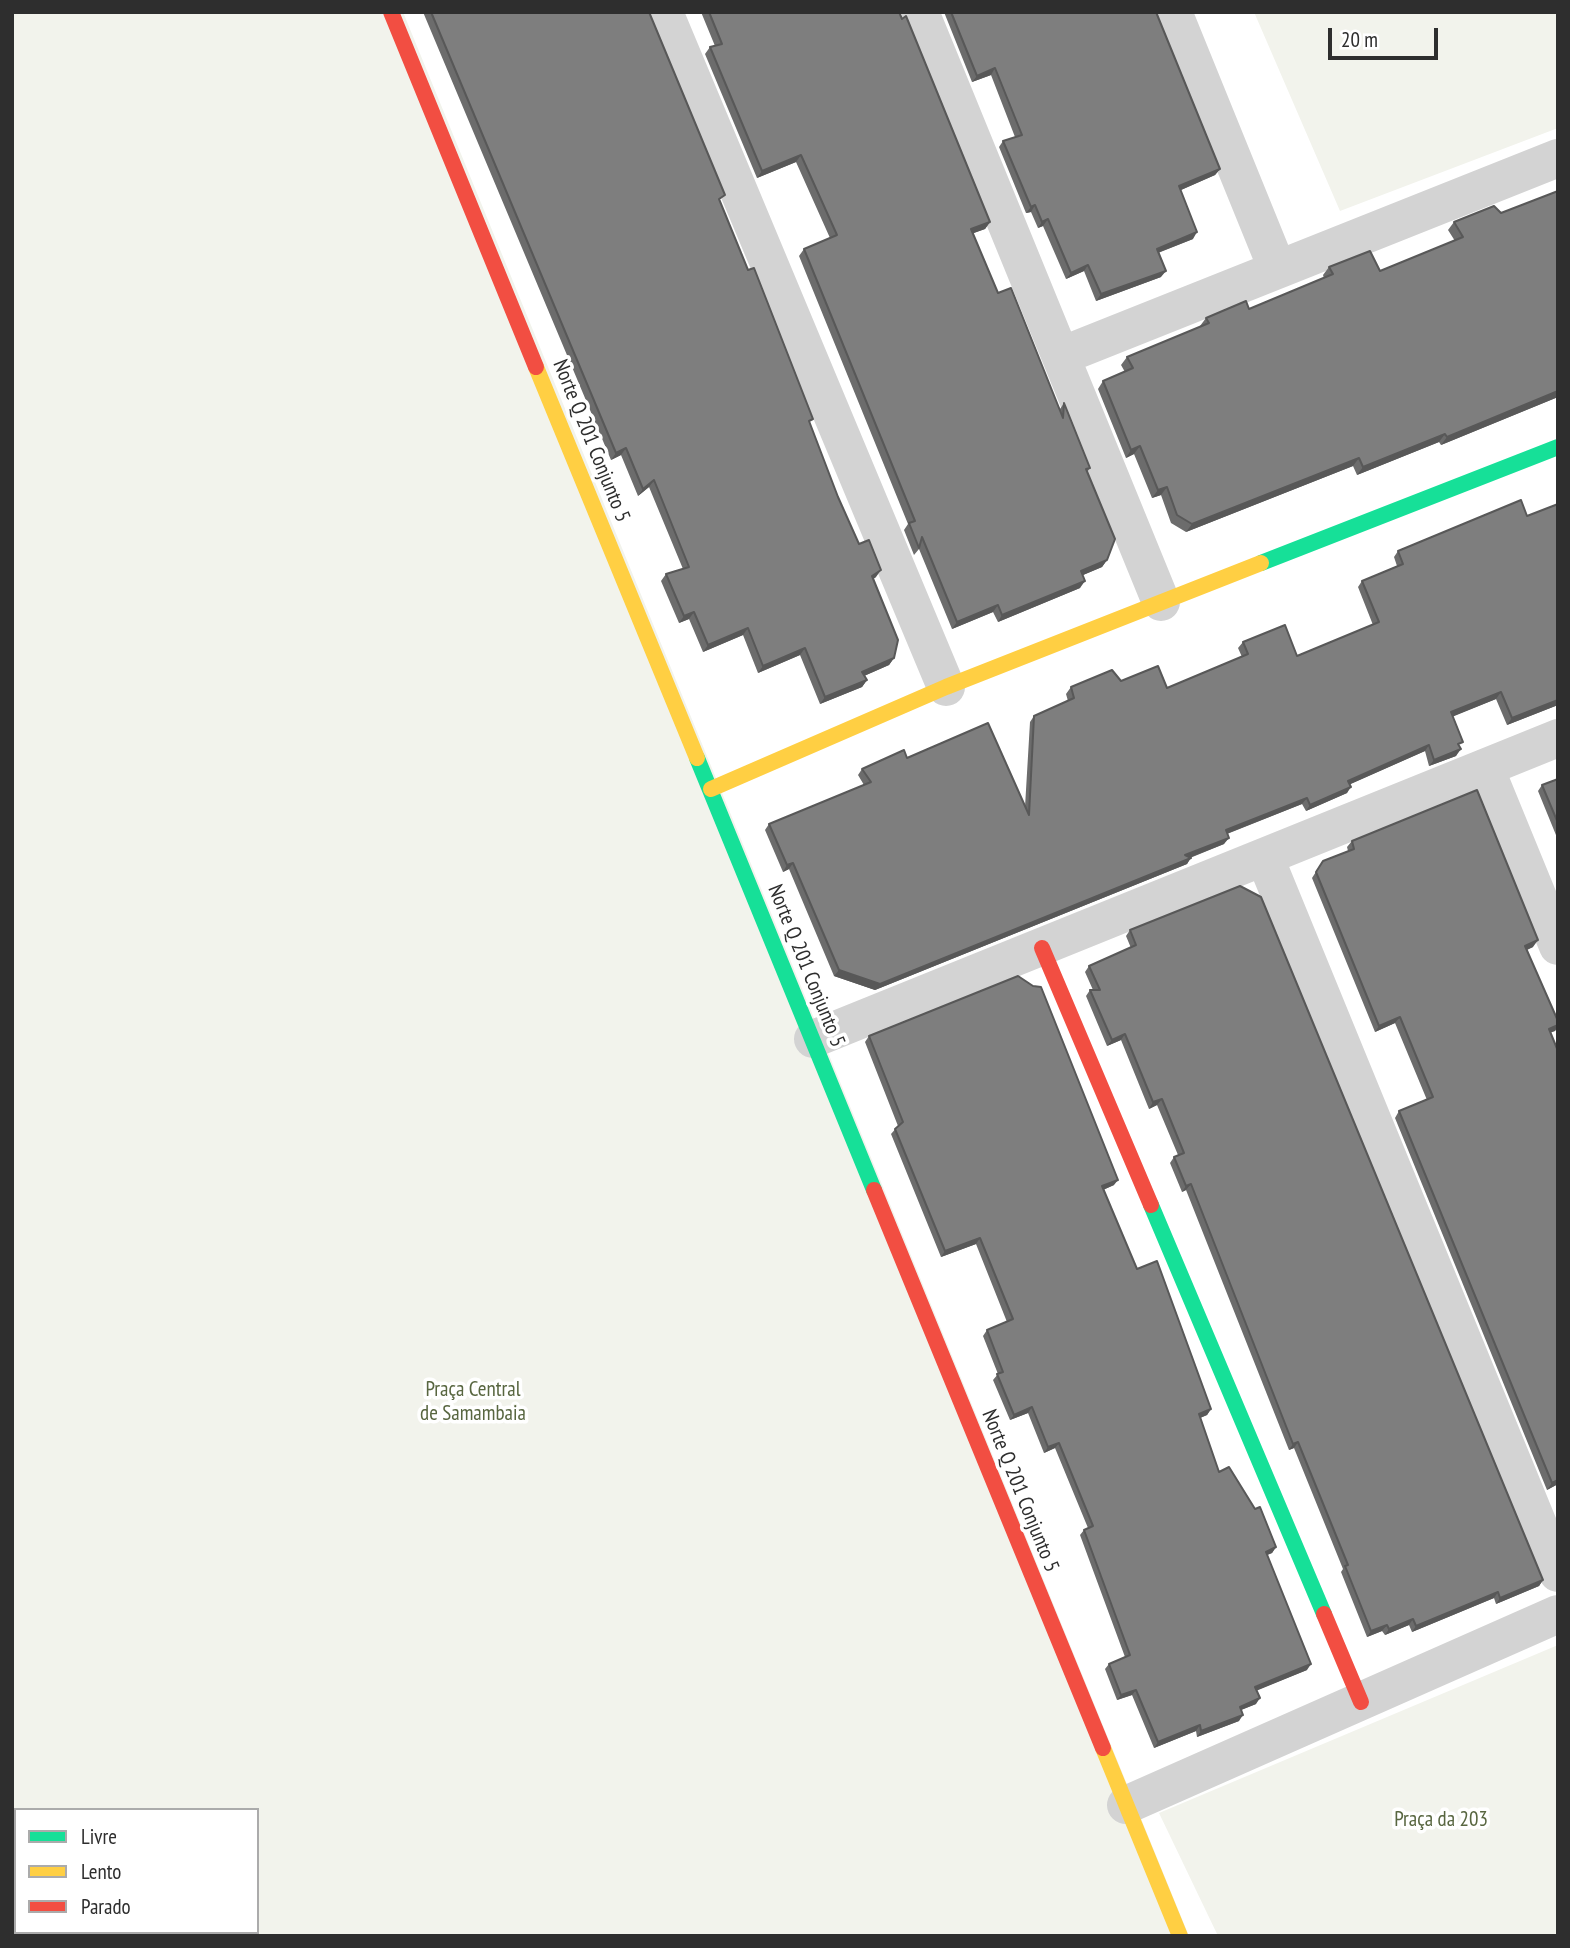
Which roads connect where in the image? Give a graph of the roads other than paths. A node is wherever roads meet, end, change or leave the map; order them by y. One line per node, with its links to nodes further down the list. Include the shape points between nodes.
1 (391, 12): 13 (street, Norte Q 201 Conjunto 5)
2 (664, 12): 10 (street)
3 (920, 12): 7 (street)
4 (1173, 12): 6 (street)
5 (1558, 158): 6 (street)
6 (1277, 268): 7 (street)
7 (1061, 356): 9 (street)
8 (1558, 447): 9 (street)
9 (1161, 601): 10 (street)
10 (946, 687): 13 (street)
11 (1558, 738): 12 (street)
12 (1485, 768): 14 (street); 15 (street)
13 (711, 789): 17 (street, Norte Q 201 Conjunto 5)
14 (1265, 858): 16 (street); 18 (street)
15 (1558, 946)
16 (1042, 948): 17 (street); 20 (street)
17 (813, 1039): 21 (street, Norte Q 201 Conjunto 5)
18 (1558, 1573)
19 (1558, 1614): 20 (street)
20 (1361, 1702): 21 (street)
21 (1126, 1805): 22 (street, Norte Q 201 Conjunto 5)
22 (1180, 1936)

